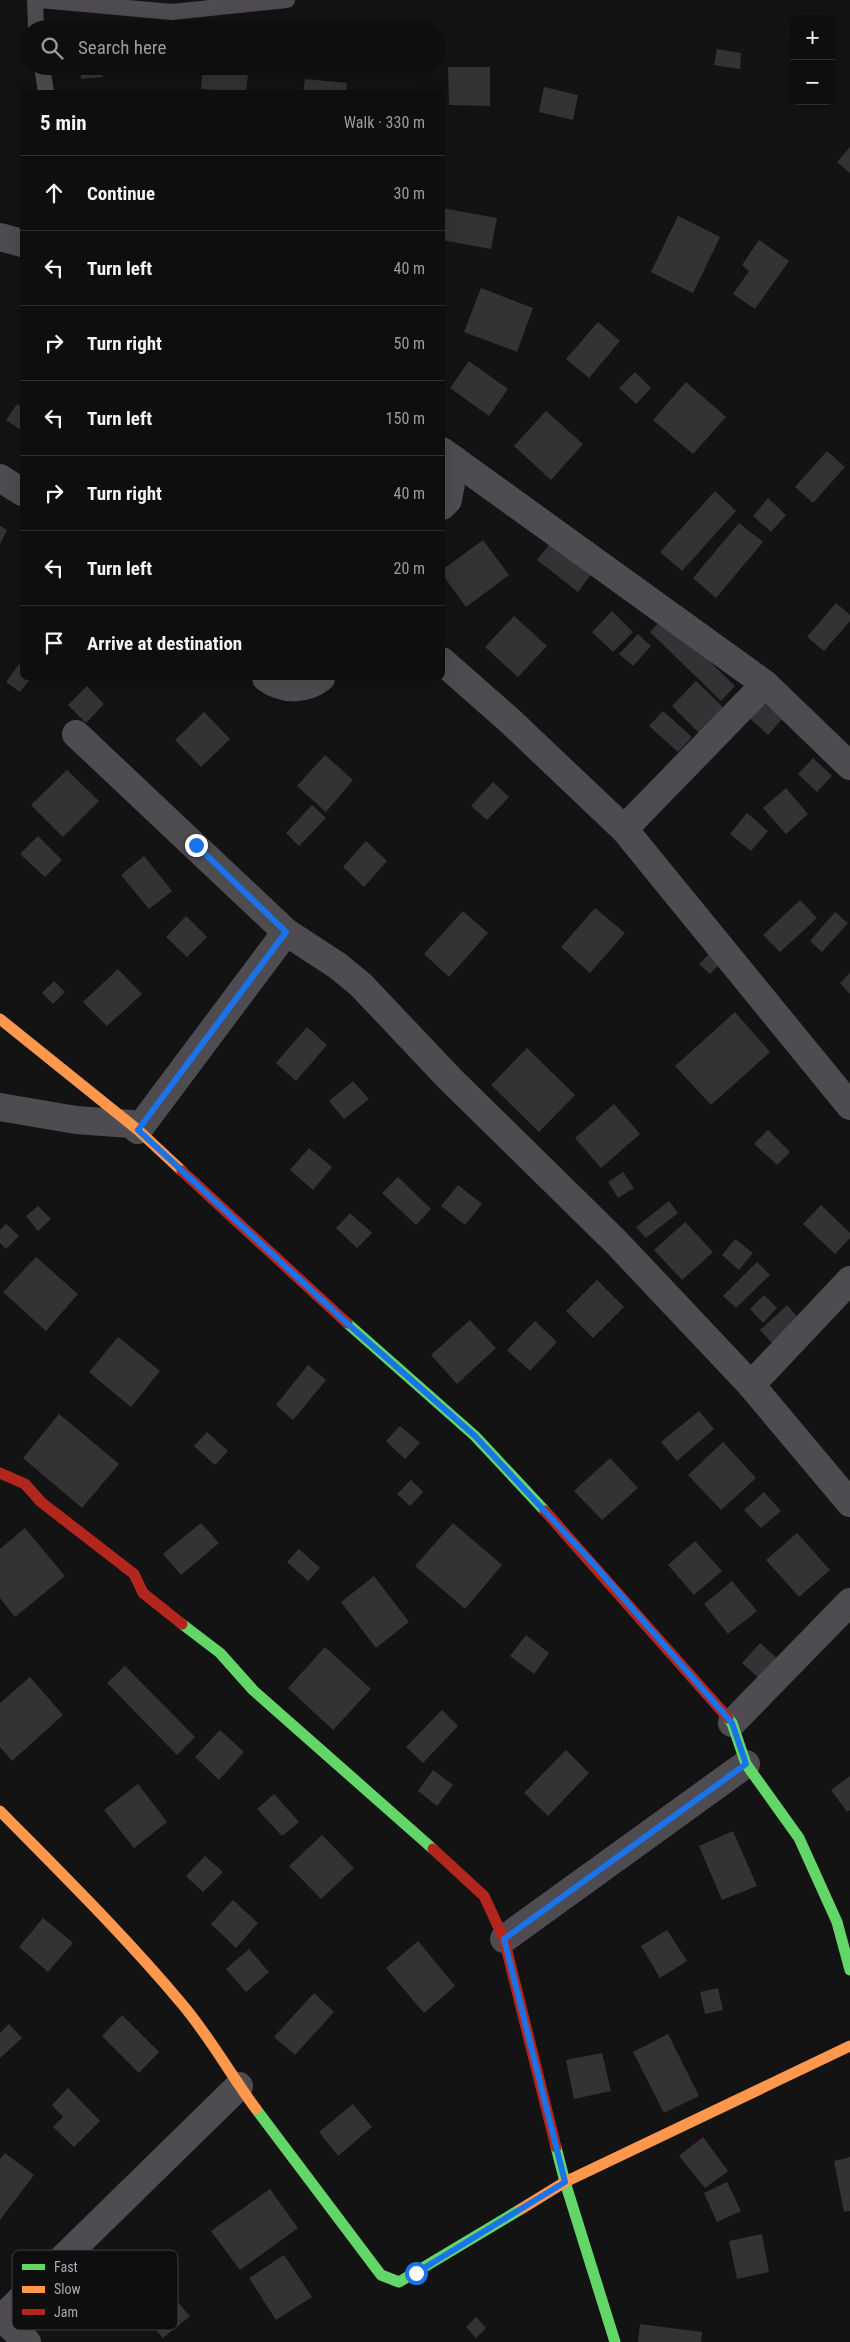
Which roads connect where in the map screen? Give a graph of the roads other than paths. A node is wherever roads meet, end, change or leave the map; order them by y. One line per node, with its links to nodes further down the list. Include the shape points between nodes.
1 (35, 0): 4 (lane)
2 (40, 0): 3 (lane, via 172,12)
3 (288, 0)
4 (36, 20)
5 (43, 75): 6 (lane)
6 (46, 90)
7 (0, 237): 8 (street)
8 (20, 243)
9 (449, 456): 12 (street, via 448,500); 16 (street)
10 (0, 478): 11 (street)
11 (20, 491)
12 (445, 503)
13 (445, 664): 19 (street)
14 (270, 680): 15 (street, via 293,688)
15 (319, 680)
16 (765, 684): 18 (street); 19 (street)
17 (76, 734): 20 (street)
18 (850, 766)
19 (624, 829): 22 (street)
20 (286, 932): 24 (street); 26 (street, via 361,985 450,1079 616,1242)
21 (0, 1019): 24 (street)
22 (850, 1106)
23 (0, 1107): 24 (street)
24 (134, 1127): 30 (street, via 475,1436 591,1561)
25 (850, 1280): 26 (street)
26 (751, 1385): 28 (street)
27 (0, 1473): 33 (street, via 25,1484 41,1502 134,1574 144,1593 220,1654 253,1690 477,1888)
28 (850, 1503)
29 (850, 1602): 30 (street)
30 (732, 1723): 31 (street)
31 (746, 1764): 33 (street); 34 (street, via 799,1838 837,1922)
32 (0, 1811): 36 (street, via 102,1914 182,2004 213,2044)
33 (504, 1939): 37 (street)
34 (850, 1970)
35 (850, 2046): 37 (street)
36 (239, 2086): 37 (street, via 381,2276 398,2282); 38 (street)
37 (565, 2182): 44 (street)
38 (70, 2250)
39 (12, 2306): 40 (street)
40 (1, 2317): 41 (street)
41 (12, 2328)
42 (15, 2330): 43 (street)
43 (27, 2342)
44 (615, 2342)

